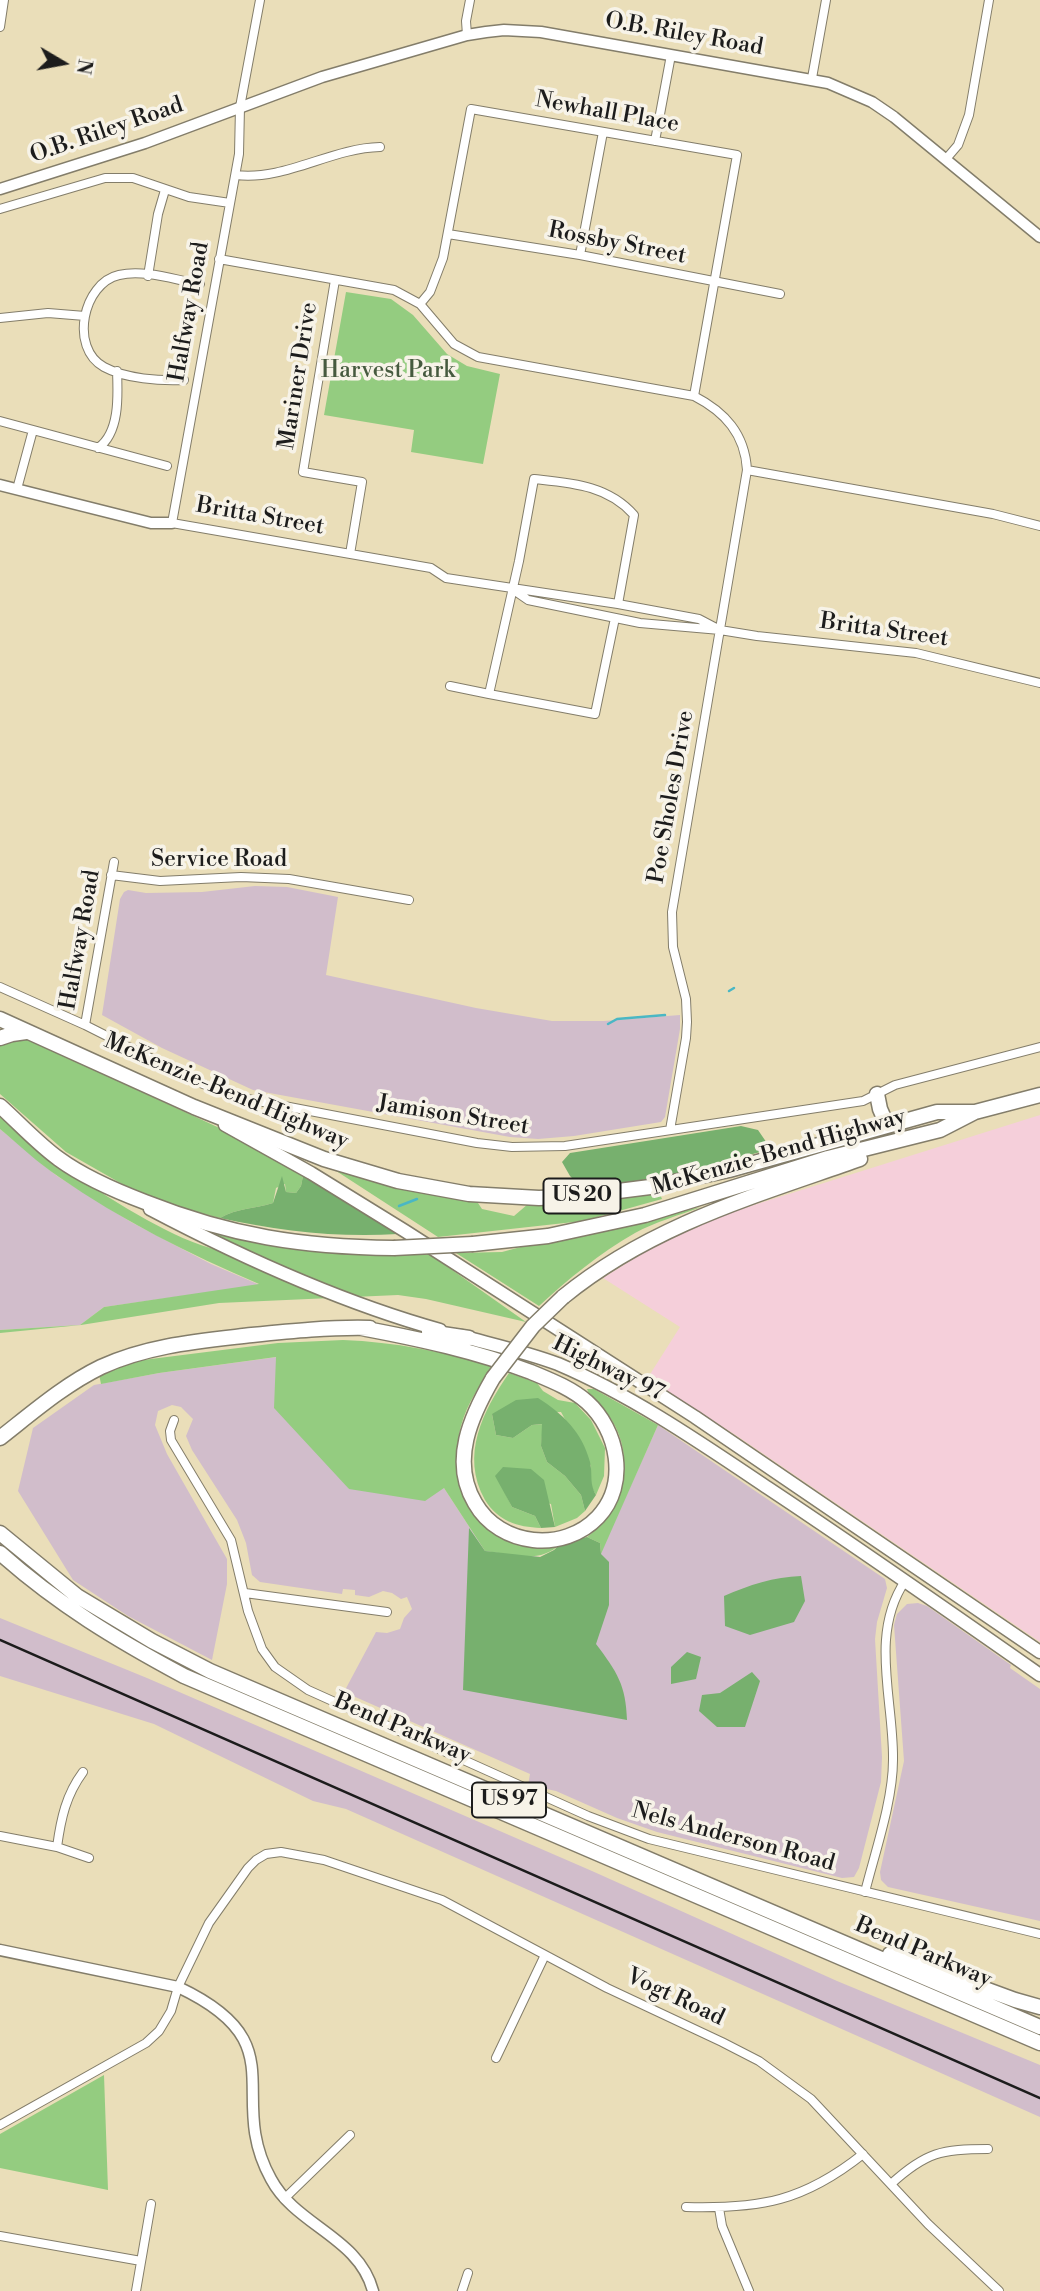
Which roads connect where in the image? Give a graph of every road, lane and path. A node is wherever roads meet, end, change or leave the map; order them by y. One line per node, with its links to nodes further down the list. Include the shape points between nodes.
1 (4, 0): 6 (street)
2 (260, 0): 10 (street, Halfway Road)
3 (470, 0): 7 (street)
4 (826, 0): 9 (street)
5 (989, 0): 14 (street, via 969,115 958,145)
6 (0, 27)
7 (467, 35): 8 (street, O.B. Riley Road, via 541,32); 10 (street, O.B. Riley Road, via 322,77)
8 (671, 55): 9 (street, O.B. Riley Road); 12 (street)
9 (812, 78): 14 (street, O.B. Riley Road, via 872,102)
10 (240, 107): 15 (street, Halfway Road); 16 (street, O.B. Riley Road)
11 (603, 132): 12 (street, Newhall Place); 20 (street, Newhall Place, via 471,109); 22 (street)
12 (655, 141): 26 (street, Newhall Place, via 737,155)
13 (380, 147): 15 (street, via 358,147 266,176)
14 (946, 159): 21 (street, O.B. Riley Road)
15 (236, 175): 18 (street, Halfway Road)
16 (0, 189)
17 (165, 190): 18 (street); 19 (street, via 134,178 105,178); 24 (street)
18 (230, 203): 23 (street, Halfway Road)
19 (0, 209)
20 (448, 233): 22 (street, Rossby Street); 29 (street, via 438,277)
21 (1040, 237)
22 (580, 255): 26 (street, Rossby Street)
23 (219, 259): 25 (street); 42 (street, Halfway Road)
24 (148, 275): 27 (street); 30 (street, via 129,273 105,281 88,303)
25 (335, 280): 29 (street, via 394,290); 44 (street, Mariner Drive, via 303,472 362,482)
26 (715, 282): 28 (street, Rossby Street); 34 (street)
27 (200, 284)
28 (780, 294)
29 (420, 304): 34 (street, via 454,344 478,357)
30 (85, 316): 31 (street, via 48,313); 32 (street, via 90,352 103,367)
31 (0, 318)
32 (117, 371): 33 (street); 37 (street, via 116,415)
33 (184, 380)
34 (694, 396): 39 (street, via 736,430)
35 (0, 421): 36 (street)
36 (33, 430): 37 (street); 41 (street)
37 (98, 448): 38 (street)
38 (167, 466)
39 (747, 470): 43 (street); 48 (street, Poe Sholes Drive)
40 (0, 485): 41 (street, Britta Street)
41 (17, 489): 42 (street, Britta Street, via 151,523)
42 (172, 523): 44 (street, Britta Street)
43 (1040, 526)
44 (350, 554): 45 (street, Britta Street)
45 (513, 589): 46 (street, Britta Street); 46 (street, via 534,479 546,480 593,488 613,496 634,515); 47 (street, Britta Street, via 528,600); 51 (street)
46 (618, 604): 48 (street, Britta Street, via 699,619)
47 (615, 618): 48 (street, Britta Street); 51 (street, via 595,714)
48 (720, 630): 49 (street, Britta Street, via 916,653); 67 (street, Poe Sholes Drive, via 672,912 673,947 687,1022)
49 (1040, 683)
50 (450, 686): 51 (street)
51 (489, 694)
52 (114, 862): 53 (street, Halfway Road)
53 (111, 875): 54 (street, Service Road, via 160,881 289,879); 57 (street, Halfway Road)
54 (409, 900)
55 (0, 987): 57 (street, Jamison Street)
56 (0, 1020): 58 (highway, McKenzie-Bend Highway / US 20)
57 (85, 1025): 67 (street, Jamison Street, via 232,1096 477,1143 538,1148)
58 (27, 1032): 59 (highway); 64 (highway, McKenzie-Bend Highway / US 20)
59 (0, 1038)
60 (1040, 1047): 61 (street, Jamison Street, via 895,1084)
61 (877, 1094): 66 (highway); 67 (street, Jamison Street, via 863,1101)
62 (1040, 1095): 65 (highway, McKenzie-Bend Highway / US 20)
63 (0, 1106): 69 (highway, McKenzie-Bend Highway / US 20, via 60,1159)
64 (194, 1107): 66 (highway, McKenzie-Bend Highway / US 20, via 324,1159 398,1181 469,1194 539,1198 614,1193 691,1179); 77 (main road, Highway 97, via 405,1231 695,1417)
65 (975, 1112): 66 (highway, McKenzie-Bend Highway / US 20, via 937,1112); 68 (highway, McKenzie-Bend Highway / US 20)
66 (887, 1125)
67 (670, 1130)
68 (940, 1130): 69 (highway, McKenzie-Bend Highway / US 20, bridge, via 828,1158 625,1220 548,1236 473,1244 321,1245 240,1233); 70 (highway, bridge, via 681,1224 619,1256 563,1297 526,1334 493,1378 479,1403 466,1440 464,1476 487,1520 521,1539 555,1539 582,1530 610,1498 617,1464 605,1422 586,1401 559,1383 493,1358)
69 (112, 1189): 71 (main road, Highway 97, via 214,1242 331,1293)
70 (361, 1328): 71 (highway); 73 (highway, via 282,1332 149,1350 69,1385)
71 (469, 1338): 74 (main road, Highway 97, via 556,1364 628,1398)
72 (174, 1420): 79 (street, Nels Anderson Road, via 171,1440 230,1540)
73 (0, 1438)
74 (783, 1498): 77 (main road, via 834,1523 902,1569); 78 (main road, Highway 97)
75 (0, 1533): 88 (highway, Bend Parkway / US 97, via 77,1596 210,1671)
76 (3, 1557): 95 (highway, Bend Parkway / US 97, via 120,1642 184,1675)
77 (916, 1567): 81 (main road, Highway 97)
78 (905, 1581): 82 (main road, Highway 97); 87 (street, via 886,1628 891,1790)
79 (244, 1593): 80 (street); 87 (street, Nels Anderson Road, via 262,1649 275,1667 308,1690 649,1839)
80 (387, 1612)
81 (1040, 1652)
82 (1040, 1675)
83 (83, 1772): 85 (street, via 64,1805)
84 (0, 1836): 85 (street)
85 (57, 1847): 86 (street)
86 (89, 1858)
87 (865, 1892): 89 (street, Nels Anderson Road)
88 (815, 1931): 93 (highway); 94 (highway, Bend Parkway / US 97)
89 (1040, 1934)
90 (0, 1950): 92 (street)
91 (545, 1955): 92 (street, Vogt Road, via 416,1889 324,1860 281,1852 266,1854 248,1868 204,1933); 96 (street); 100 (street, Vogt Road, via 759,2061 811,2099)
92 (178, 1987): 97 (street, via 172,2011 146,2043); 102 (street, via 220,2011 247,2044 258,2146 271,2181)
93 (1040, 2007)
94 (1040, 2027)
95 (1040, 2043)
96 (496, 2058)
97 (0, 2125)
98 (351, 2135): 102 (street)
99 (988, 2148): 101 (street, via 942,2151 909,2167)
100 (863, 2154): 101 (street, Vogt Road); 105 (street, via 839,2173 794,2196)
101 (891, 2184): 113 (street, Vogt Road)
102 (284, 2199): 110 (street, via 354,2255)
103 (152, 2204): 107 (street)
104 (686, 2207): 105 (street)
105 (719, 2208): 112 (street, via 722,2227)
106 (0, 2236): 107 (street)
107 (141, 2261): 109 (street)
108 (468, 2273): 111 (street)
109 (135, 2291)
110 (373, 2291)
111 (462, 2291)
112 (749, 2291)
113 (999, 2291)

